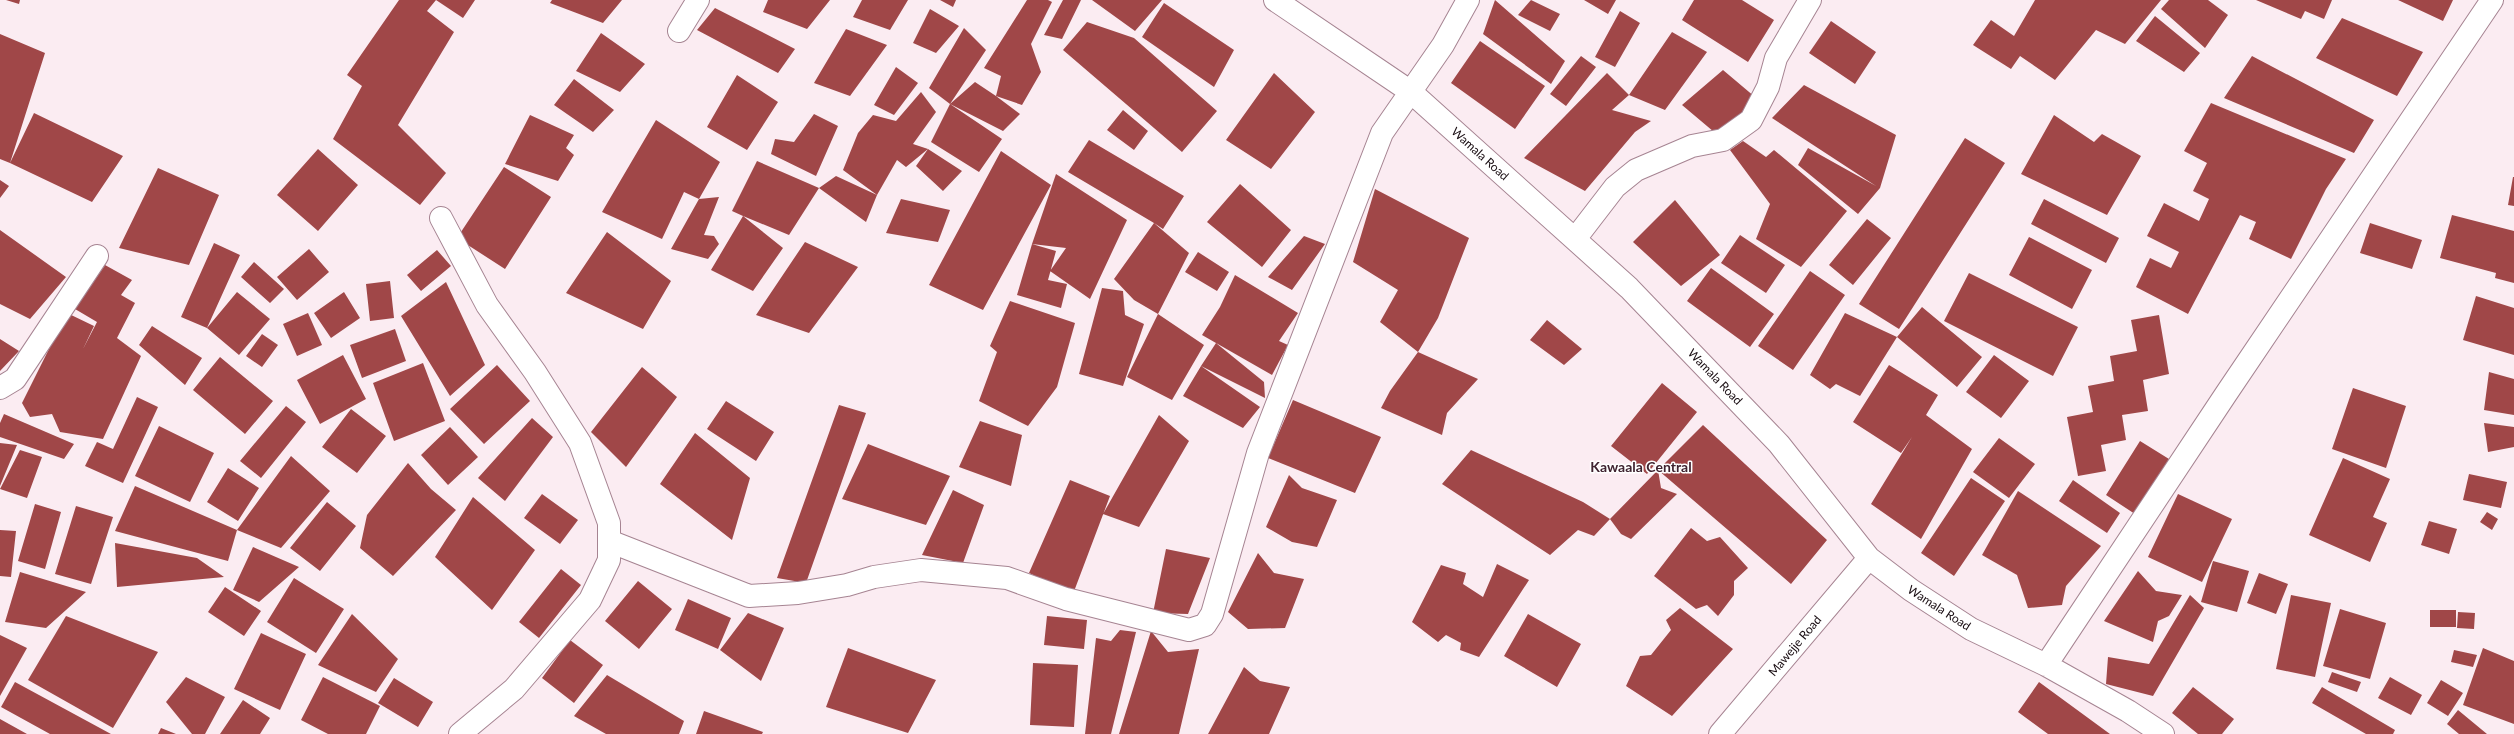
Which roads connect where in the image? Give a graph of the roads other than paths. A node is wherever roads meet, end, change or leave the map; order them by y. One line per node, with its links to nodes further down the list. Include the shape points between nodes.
1 (698, 0): 6 (street)
2 (1275, 0): 7 (street, Wamala Road)
3 (1468, 0): 7 (street, via 1443,45)
4 (1810, 0): 9 (street, via 1776,58 1768,87 1751,120 1724,140 1692,146 1636,170 1615,187)
5 (2492, 0): 14 (street)
6 (679, 31)
7 (1411, 92): 9 (street, Wamala Road); 12 (street, via 1382,133 1258,453 1212,614 1205,626 1189,630 1066,599 1007,578 921,570 874,577 847,586 749,596)
8 (441, 218): 12 (street, via 487,305 535,372 580,443 609,523)
9 (1574, 239): 13 (street, Wamala Road, via 1629,288 1779,444)
10 (97, 256): 11 (street, via 15,380)
11 (0, 388)
12 (609, 541): 15 (street, via 609,560 590,600 514,689)
13 (1869, 558): 14 (street, Wamala Road, via 1911,590 1971,629); 16 (street, Mawejje Road)
14 (2046, 665): 17 (street, Wamala Road, via 2128,711)
15 (460, 734)
16 (1720, 734)
17 (2163, 734)

